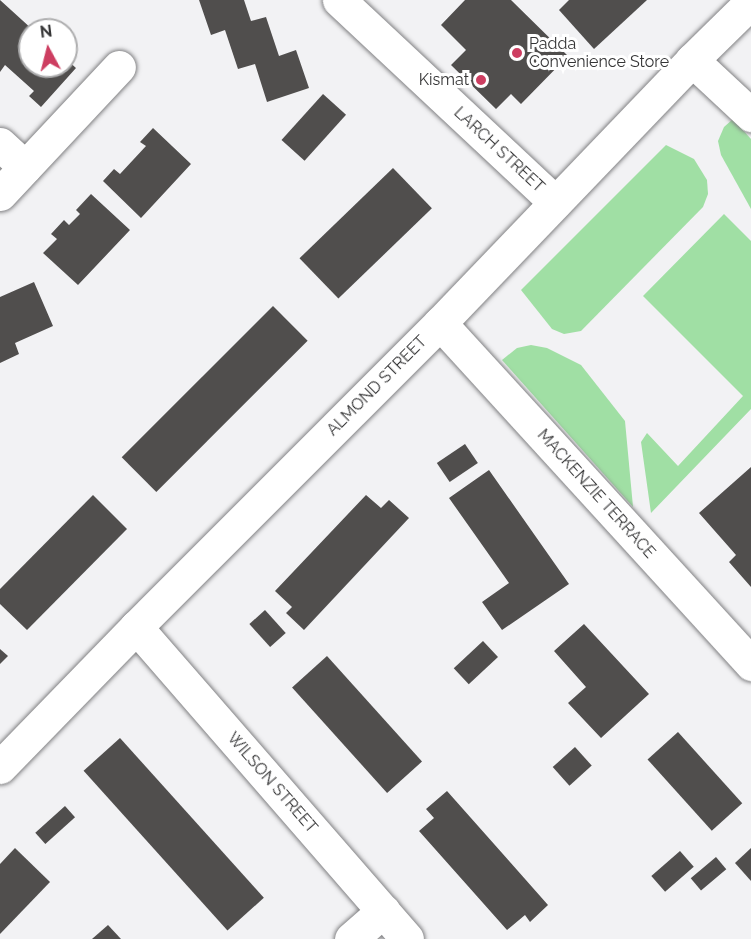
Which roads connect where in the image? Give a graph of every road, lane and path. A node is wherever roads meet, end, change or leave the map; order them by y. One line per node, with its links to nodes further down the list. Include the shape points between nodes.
1 (339, 0): 9 (street, LARCH STREET)
2 (751, 2): 3 (street, ALMOND STREET)
3 (692, 60): 5 (street); 9 (street, ALMOND STREET)
4 (119, 67): 7 (street)
5 (751, 115)
6 (0, 144): 7 (street)
7 (25, 167): 8 (street)
8 (0, 194)
9 (555, 202): 10 (street, ALMOND STREET)
10 (440, 323): 11 (street, ALMOND STREET); 12 (street, MACKENZIE TERRACE)
11 (136, 627): 13 (street, ALMOND STREET); 14 (street, WILSON STREET)
12 (751, 664)
13 (0, 767)
14 (383, 911): 15 (street); 16 (street, WILSON STREET)
15 (351, 939)
16 (407, 939)

